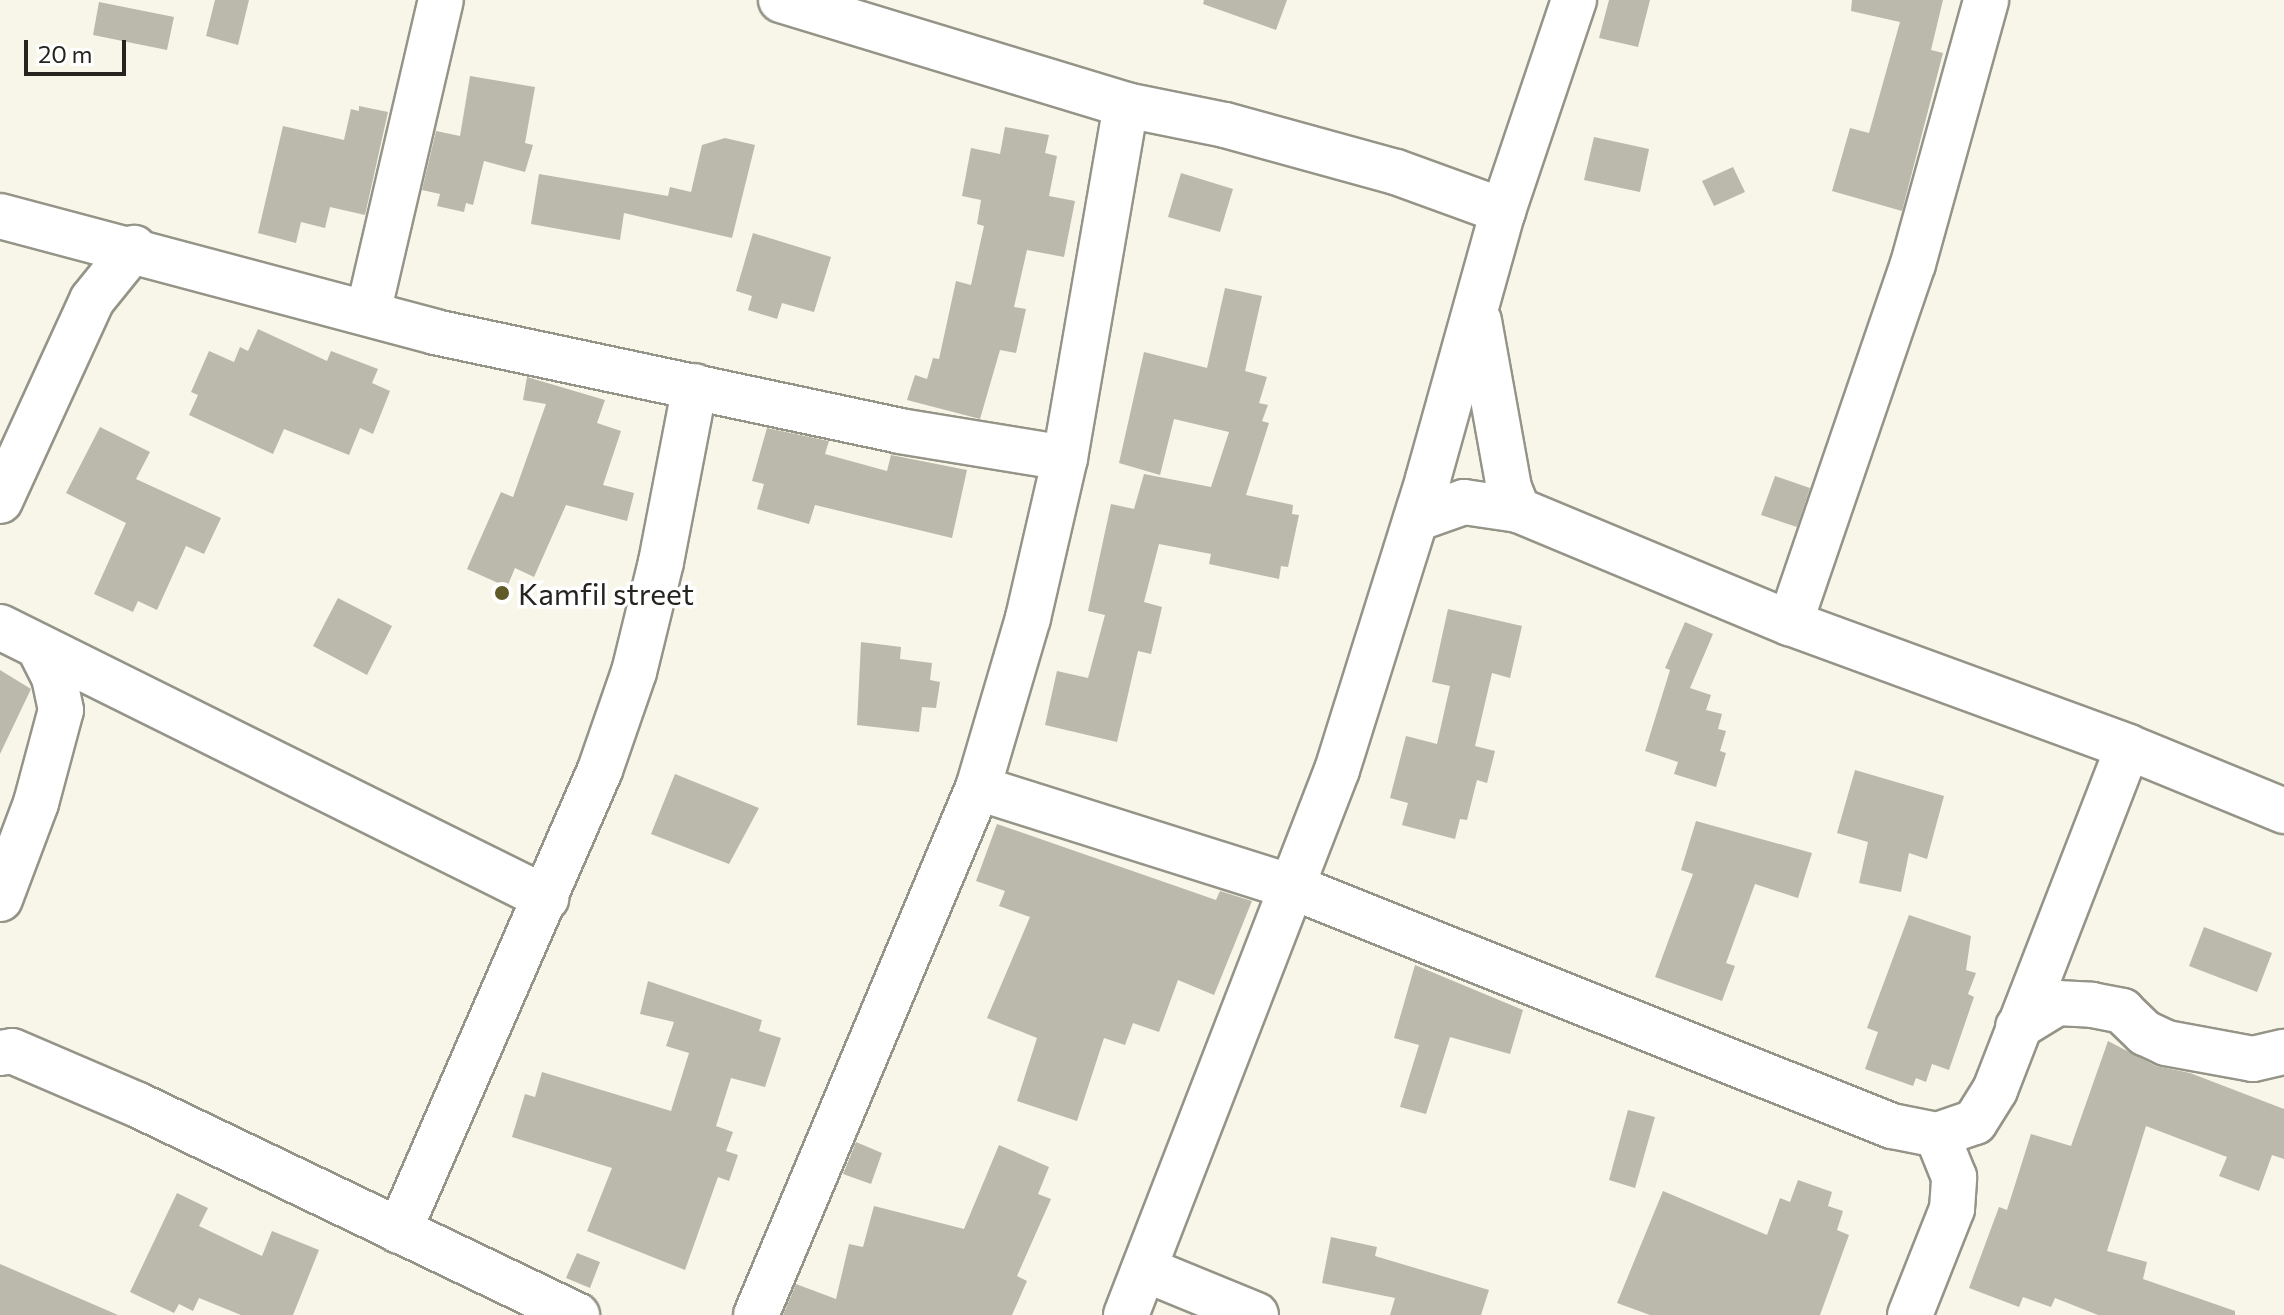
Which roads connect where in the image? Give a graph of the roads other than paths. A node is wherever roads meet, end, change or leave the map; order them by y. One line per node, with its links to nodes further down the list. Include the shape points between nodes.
1 (441, 0): 10 (street)
2 (781, 0): 5 (street)
3 (1574, 0): 6 (street)
4 (1986, 0): 16 (street, via 1913,264)
5 (1126, 105): 6 (street, via 1225,125 1396,172); 12 (street)
6 (1503, 211): 9 (street)
7 (0, 216): 8 (street)
8 (134, 248): 10 (street); 13 (street, via 92,300)
9 (1477, 304): 14 (street, via 1482,354); 15 (street)
10 (368, 313): 11 (street)
11 (695, 386): 12 (street, via 900,431); 25 (street, via 634,672)
12 (1065, 458): 22 (street, via 1028,618)
13 (0, 501)
14 (1518, 510): 15 (street, via 1464,502); 16 (street)
15 (1416, 519): 24 (street)
16 (1790, 623): 21 (street)
17 (0, 627): 18 (street)
18 (39, 648): 19 (street); 20 (street, via 54,677)
19 (115, 685): 20 (street, via 79,692); 25 (street)
20 (61, 710): 26 (street, via 47,768)
21 (2128, 747): 23 (street); 27 (street)
22 (978, 788): 24 (street); 34 (street)
23 (2284, 811)
24 (1295, 888): 30 (street, via 1892,1126); 32 (street)
25 (546, 898): 31 (street)
26 (0, 899)
27 (2018, 1027): 29 (street, via 2057,1003 2092,1005 2122,1011 2145,1033 2166,1043 2253,1059); 30 (street, via 1995,1090 1975,1122)
28 (4, 1049): 31 (street, via 138,1105)
29 (2284, 1052)
30 (1937, 1135): 37 (street, via 1954,1177 1952,1209)
31 (399, 1231): 33 (street)
32 (1144, 1269): 35 (street); 36 (street)
33 (577, 1315)
34 (756, 1315)
35 (1126, 1315)
36 (1256, 1315)
37 (1910, 1315)

